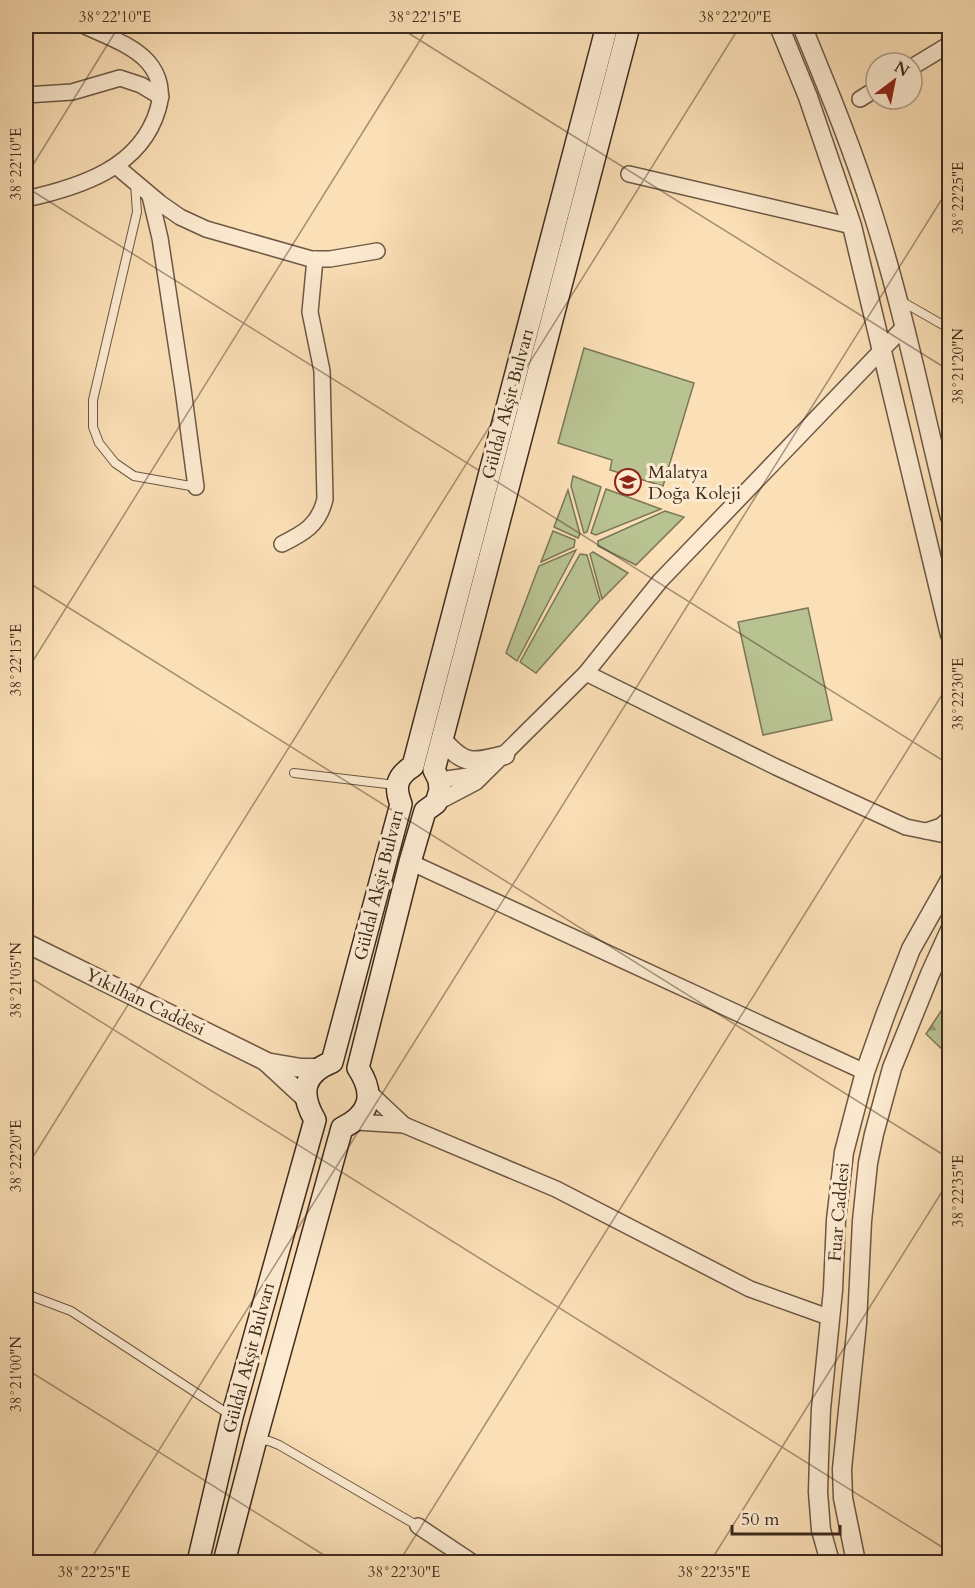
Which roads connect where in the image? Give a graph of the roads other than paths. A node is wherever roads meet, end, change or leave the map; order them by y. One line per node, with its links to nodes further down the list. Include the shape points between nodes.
1 (85, 26): 10 (street, via 143,57 159,81)
2 (607, 26): 32 (main road, Güldal Akşit Bulvarı)
3 (629, 26): 30 (main road, Güldal Akşit Bulvarı)
4 (778, 26): 17 (street, via 808,97)
5 (802, 26): 20 (street, via 839,116)
6 (950, 44): 7 (street)
7 (924, 60)
8 (26, 95): 10 (street, via 72,92 120,78)
9 (864, 96): 11 (street)
10 (161, 97): 12 (street, via 146,139)
11 (860, 99)
12 (116, 166): 14 (street); 16 (street, via 60,190)
13 (629, 174): 17 (street)
14 (135, 183): 15 (street); 25 (lane, via 137,212 93,400 93,427 99,443 115,463 134,476)
15 (150, 196): 19 (street, via 206,229); 25 (street, via 160,238)
16 (26, 199)
17 (852, 226): 24 (street)
18 (378, 252): 19 (street)
19 (315, 259): 27 (street, via 310,312 322,371 325,499 314,522)
20 (897, 299): 22 (street); 23 (lane)
21 (950, 315): 23 (lane)
22 (904, 327): 24 (street); 26 (street)
23 (946, 327)
24 (882, 350): 28 (street); 29 (street, via 660,581)
25 (195, 487)
26 (950, 517)
27 (282, 544)
28 (950, 634)
29 (586, 673): 31 (street); 39 (street, via 776,767)
30 (442, 739): 31 (street, via 456,755 469,760); 35 (main road, Güldal Akşit Bulvarı)
31 (505, 755): 33 (street)
32 (413, 766): 35 (street, via 424,766); 36 (main road, Güldal Akşit Bulvarı, via 401,774)
33 (491, 768): 35 (street, via 468,776); 37 (street, via 476,782)
34 (294, 773): 36 (lane)
35 (437, 775): 37 (main road, Güldal Akşit Bulvarı, via 440,790)
36 (399, 794): 37 (street, via 413,810); 46 (main road, Güldal Akşit Bulvarı)
37 (430, 807): 41 (main road, Güldal Akşit Bulvarı)
38 (950, 818): 39 (street)
39 (924, 832): 40 (street)
40 (950, 836)
41 (410, 862): 47 (main road, Güldal Akşit Bulvarı); 48 (street)
42 (950, 880): 48 (street, Fuar Caddesi, via 911,949)
43 (950, 930): 63 (street, via 892,1068 868,1163 842,1469 847,1527)
44 (26, 942): 45 (street, Yıkılhan Caddesi)
45 (265, 1061): 46 (street, Yıkılhan Caddesi, via 300,1068); 50 (street, Yıkılhan Caddesi)
46 (324, 1065): 47 (street, via 345,1063); 50 (main road, Güldal Akşit Bulvarı, via 309,1082)
47 (358, 1068): 49 (main road)
48 (865, 1072): 55 (street, Fuar Caddesi, via 844,1152)
49 (370, 1093): 52 (main road, Güldal Akşit Bulvarı, via 365,1108); 53 (street)
50 (305, 1098): 51 (main road)
51 (315, 1120): 52 (street, via 328,1126); 56 (main road, Güldal Akşit Bulvarı)
52 (349, 1125): 53 (street); 57 (main road, Güldal Akşit Bulvarı)
53 (404, 1125): 55 (street, via 556,1189 750,1289)
54 (26, 1294): 56 (lane, via 71,1311)
55 (831, 1318): 62 (street, Fuar Caddesi, via 818,1492 821,1530)
56 (232, 1417): 59 (main road, Güldal Akşit Bulvarı)
57 (256, 1439): 58 (lane, via 279,1445); 60 (main road, Güldal Akşit Bulvarı)
58 (418, 1526): 61 (street)
59 (198, 1563)
60 (224, 1563)
61 (472, 1563)
62 (830, 1563)
63 (856, 1563)

